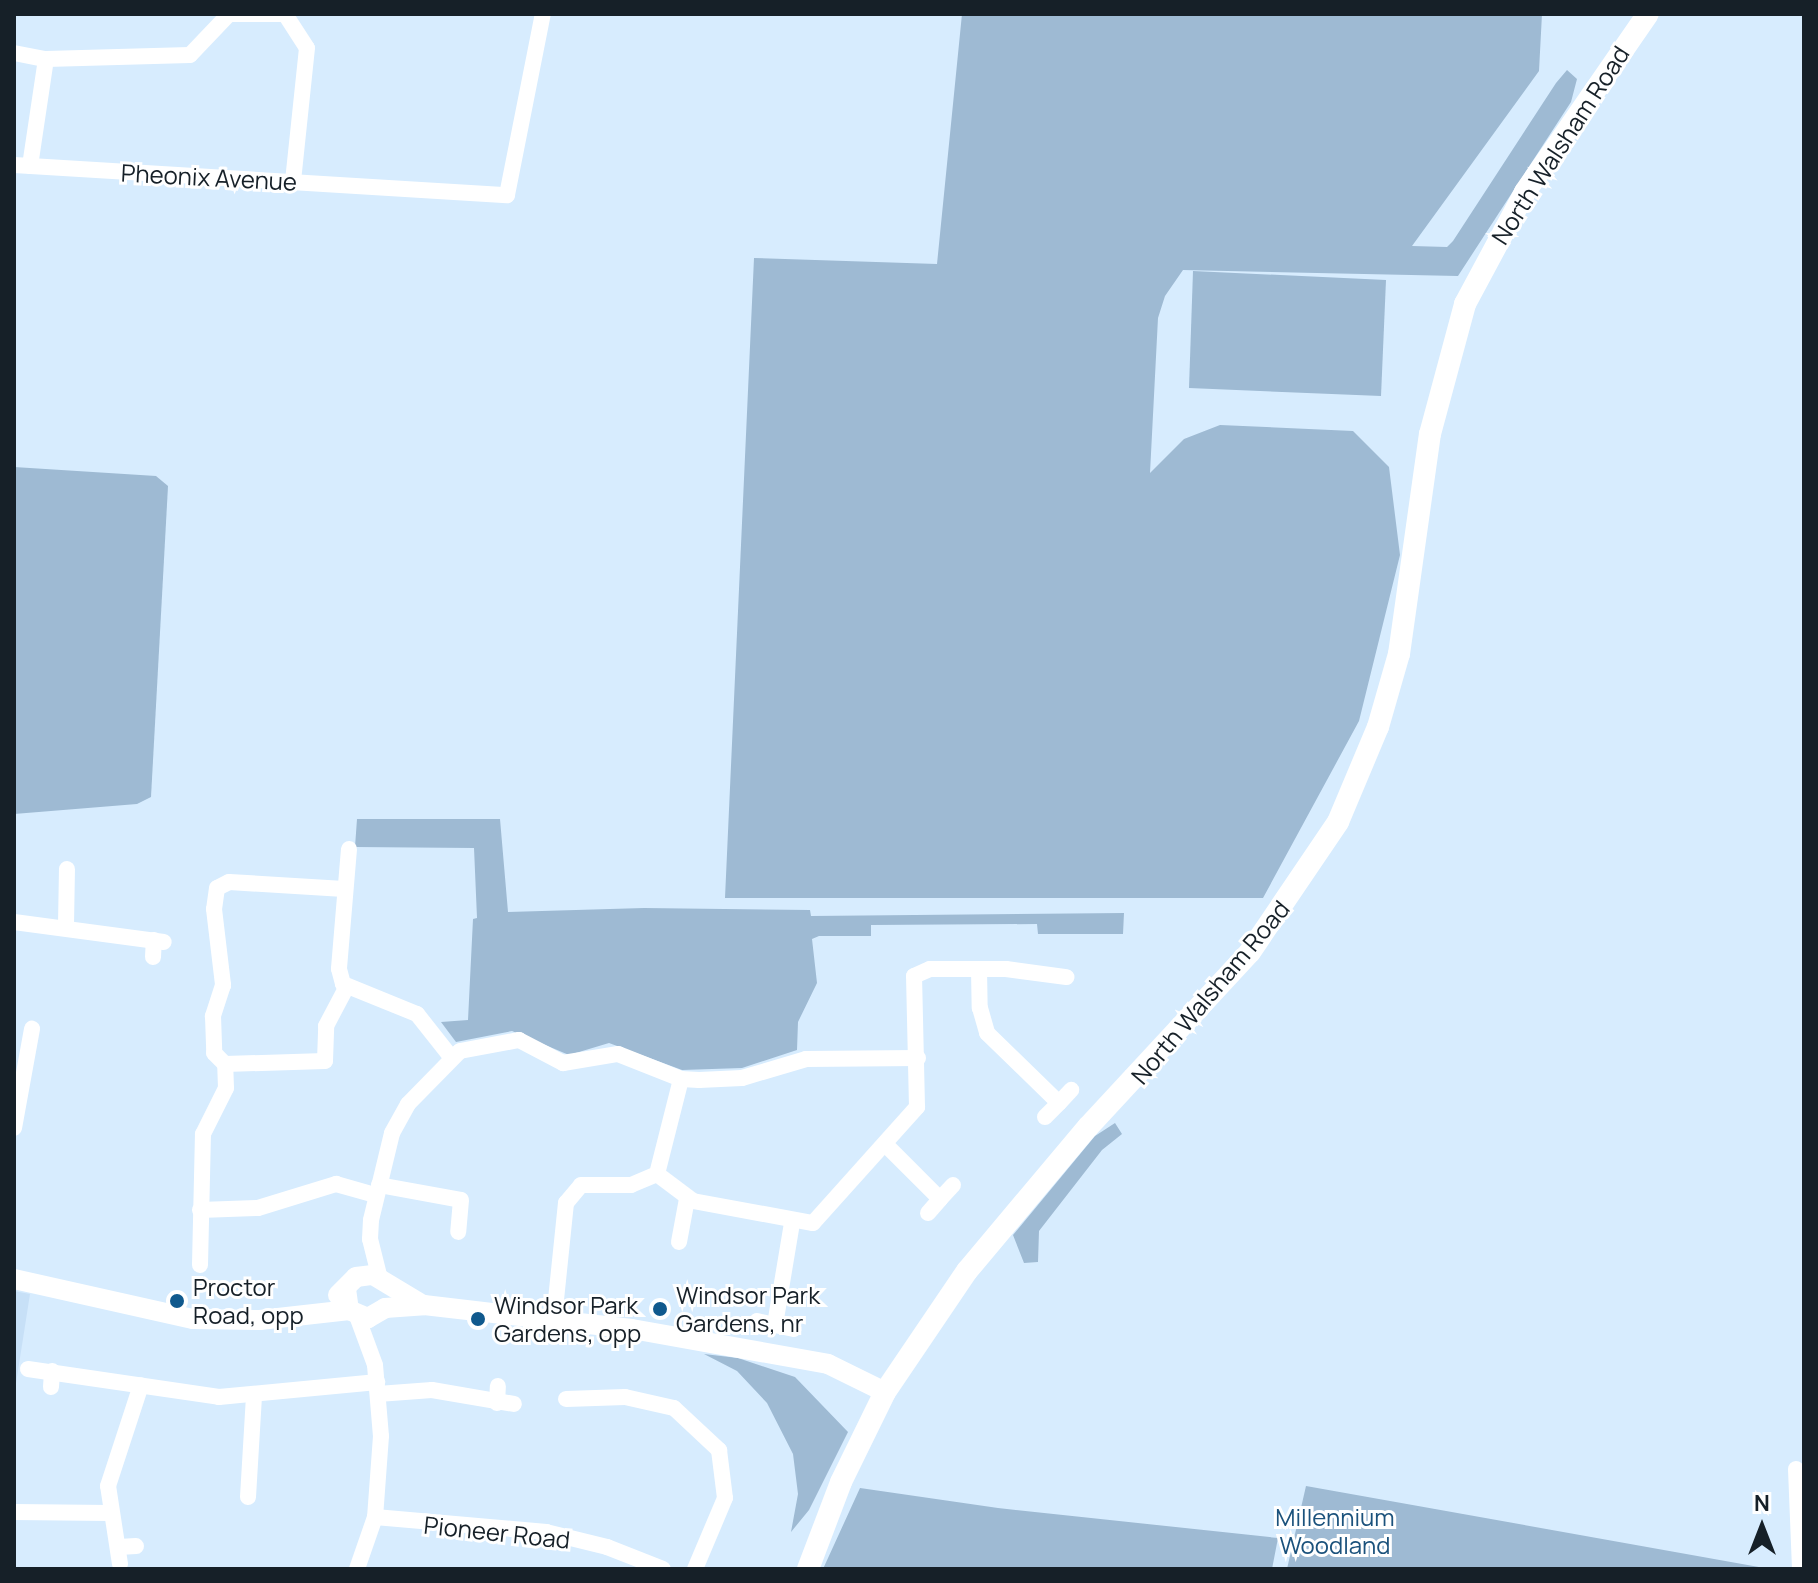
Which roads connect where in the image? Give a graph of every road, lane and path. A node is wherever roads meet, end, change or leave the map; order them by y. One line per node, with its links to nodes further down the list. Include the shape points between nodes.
1 (229, 14): 2 (street); 6 (street, via 190,55)
2 (286, 14): 8 (street, via 307,48)
3 (543, 14): 8 (street, Pheonix Avenue, via 507,195)
4 (1648, 14): 54 (main road, North Walsham Road, via 1525,192 1465,304 1430,434 1399,654 1368,757 1338,822 1250,952 991,1239)
5 (14, 53): 6 (street)
6 (46, 59): 7 (street)
7 (22, 166): 8 (street, Pheonix Avenue)
8 (293, 182)
9 (349, 849): 11 (street)
10 (67, 869): 13 (street)
11 (344, 889): 17 (street, via 339,969); 21 (street, via 229,882 217,888 214,909 223,985 213,1016 212,1046)
12 (14, 922): 13 (street)
13 (66, 925): 14 (street)
14 (157, 946)
15 (979, 969): 16 (street, via 1020,969 1047,984); 20 (street, via 930,969 914,976); 24 (street, via 987,1033)
16 (1066, 977)
17 (346, 988): 19 (street, via 417,1014); 21 (street, via 326,1026 325,1061)
18 (32, 1029): 26 (street)
19 (451, 1057): 22 (street, via 519,1040 563,1063 618,1054); 30 (street, via 398,1119)
20 (918, 1058): 22 (street, via 806,1059 742,1078); 27 (street, via 917,1107)
21 (225, 1064): 33 (street, via 226,1088 203,1134)
22 (681, 1079): 28 (street)
23 (1071, 1090): 24 (street)
24 (1059, 1103): 25 (street)
25 (1045, 1117)
26 (14, 1128)
27 (885, 1144): 32 (street); 35 (street, via 813,1223)
28 (657, 1174): 31 (street); 47 (street, via 631,1185 568,1190)
29 (953, 1185): 32 (street)
30 (377, 1190): 33 (street, via 336,1184 258,1208); 36 (street, via 462,1193); 37 (street)
31 (687, 1199): 35 (street); 38 (street)
32 (940, 1199): 34 (street)
33 (200, 1210): 39 (street)
34 (928, 1213)
35 (792, 1223): 49 (street)
36 (458, 1232)
37 (370, 1239): 41 (street); 42 (street)
38 (679, 1242)
39 (200, 1265)
40 (14, 1279): 45 (street, via 193,1319)
41 (383, 1282): 42 (street); 43 (street); 44 (street)
42 (351, 1283): 45 (street); 46 (street)
43 (424, 1305): 44 (street); 47 (street)
44 (382, 1311): 46 (street); 52 (street)
45 (307, 1313): 46 (street)
46 (353, 1313): 52 (street)
47 (554, 1319): 54 (street, via 806,1358 852,1373)
48 (757, 1321): 49 (street)
49 (775, 1325): 50 (street)
50 (794, 1329)
51 (28, 1369): 53 (street, via 51,1379)
52 (377, 1380): 56 (street); 57 (street); 62 (street, via 381,1436)
53 (141, 1385): 56 (street, via 219,1397); 61 (street, via 112,1468)
54 (885, 1392): 67 (main road, North Walsham Road, via 841,1482)
55 (576, 1393): 66 (street, via 674,1408 719,1450 725,1498)
56 (254, 1396): 59 (street)
57 (503, 1398)
58 (1796, 1469): 68 (street)
59 (248, 1497)
60 (14, 1512): 61 (street, via 33,1505)
61 (110, 1513): 63 (street)
62 (375, 1517): 64 (street); 65 (street, Pioneer Road, via 546,1532 607,1547)
63 (125, 1552)
64 (357, 1569)
65 (663, 1569)
66 (695, 1569)
67 (808, 1569)
68 (1800, 1569)

